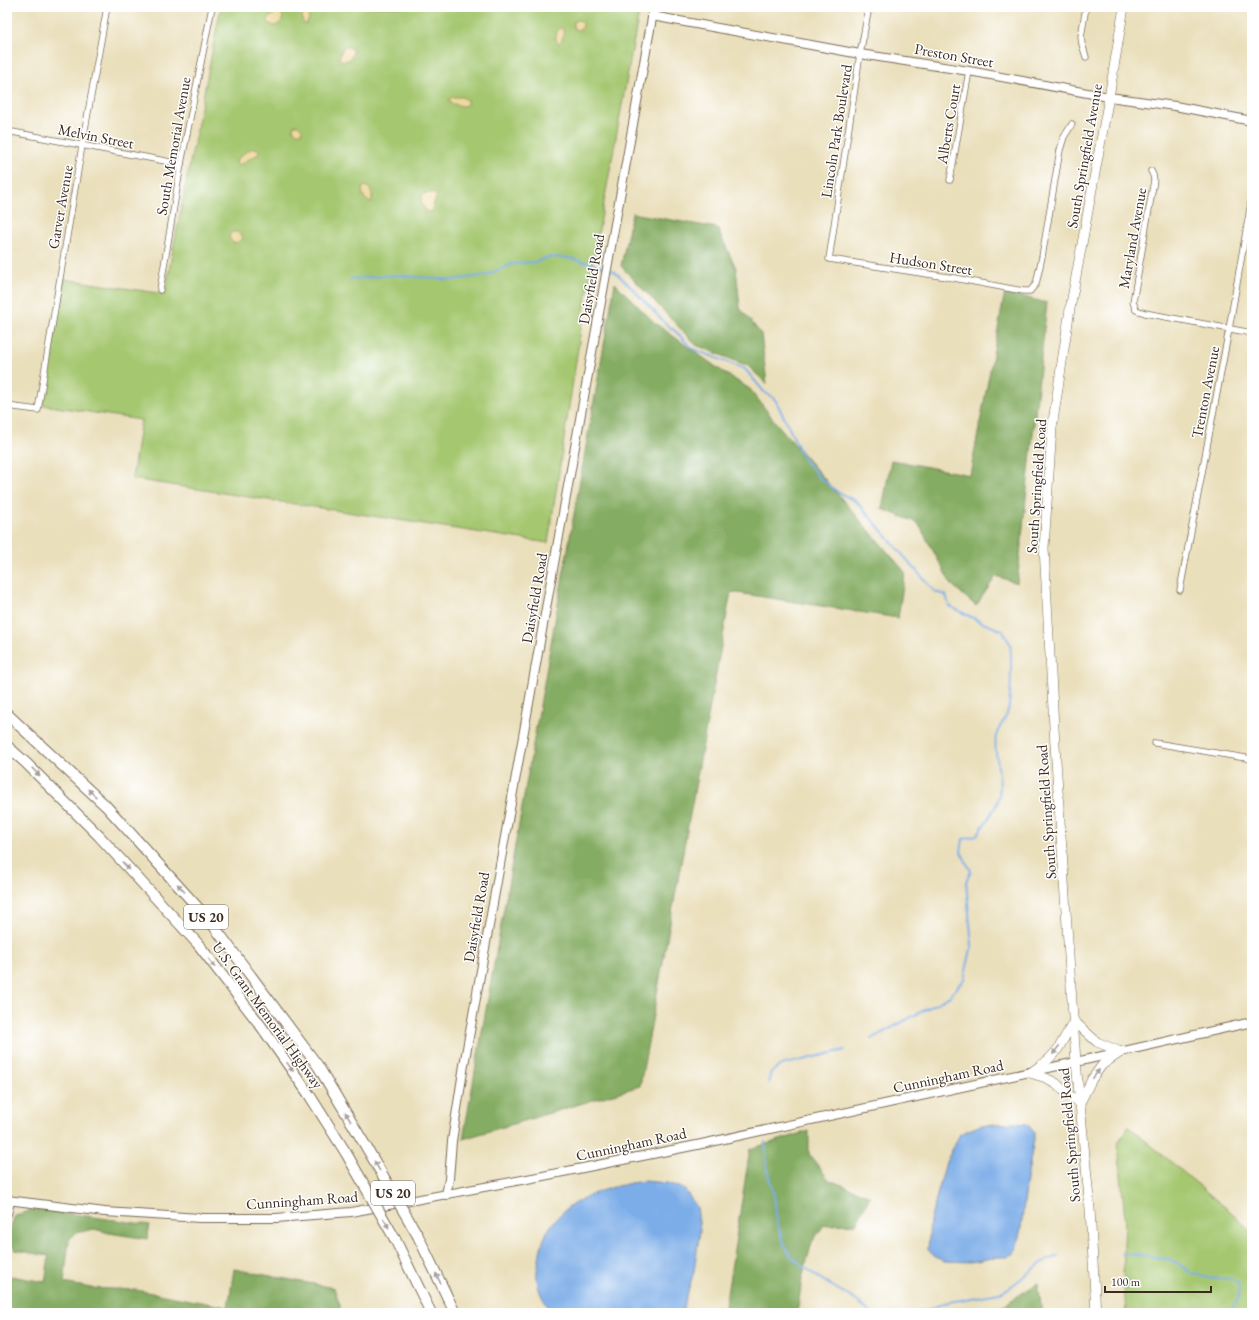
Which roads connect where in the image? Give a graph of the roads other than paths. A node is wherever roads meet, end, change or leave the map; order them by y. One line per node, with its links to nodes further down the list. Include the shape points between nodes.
1 (107, 7): 15 (street, Garver Avenue)
2 (212, 7): 16 (street, South Memorial Avenue)
3 (654, 7): 7 (street, Daisyfield Road)
4 (869, 7): 8 (street, Lincoln Park Boulevard)
5 (1086, 7): 9 (street, via 1081,37)
6 (1124, 7): 11 (main road, South Springfield Avenue)
7 (652, 16): 8 (street, Preston Street); 37 (street, Daisyfield Road, via 464,1066)
8 (860, 54): 10 (street, Preston Street); 20 (street, Lincoln Park Boulevard)
9 (1086, 57)
10 (969, 72): 11 (street, Preston Street); 18 (street, Alberts Court)
11 (1109, 97): 12 (street, Preston Street); 22 (main road, South Springfield Avenue)
12 (1252, 120)
13 (1072, 124): 20 (street, Hudson Street, via 1060,150 1042,257 1036,284 1030,291)
14 (7, 131): 15 (street, Melvin Street)
15 (82, 146): 16 (street, Melvin Street); 25 (street, Garver Avenue, via 38,410)
16 (181, 164): 21 (street, South Memorial Avenue)
17 (1151, 171): 23 (street, Maryland Avenue, via 1154,180 1133,302 1136,310)
18 (950, 180)
19 (1252, 197): 23 (street, Trenton Avenue)
20 (829, 260)
21 (160, 290)
22 (1070, 309): 31 (main road, South Springfield Road, via 1052,428 1044,548)
23 (1229, 329): 24 (street); 26 (street, Trenton Avenue)
24 (1252, 334)
25 (7, 406)
26 (1180, 590)
27 (7, 714): 41 (highway, U.S. Grant Memorial Highway / US 20, one-way to 27, bridge, via 418,1236 318,1066 210,921 106,806)
28 (1154, 743): 30 (street)
29 (7, 746): 40 (highway, U.S. Grant Memorial Highway / US 20, one-way to 40, bridge, via 99,836 198,944 260,1026 310,1096 346,1153 395,1239)
30 (1252, 759)
31 (1074, 1021): 33 (main road, via 1097,1042); 34 (main road, South Springfield Road); 35 (main road, one-way to 35, via 1058,1050)
32 (1252, 1022): 33 (street, Cunningham Road)
33 (1121, 1052): 34 (street, Cunningham Road); 36 (main road, one-way to 33, via 1102,1065)
34 (1076, 1062): 35 (street, Cunningham Road); 36 (main road, South Springfield Road)
35 (1030, 1073): 36 (main road, via 1056,1083); 37 (street, Cunningham Road)
36 (1080, 1103): 42 (main road, South Springfield Road)
37 (446, 1195): 38 (street, Cunningham Road, via 351,1212 276,1218 200,1218 105,1212)
38 (8, 1201): 39 (street)
39 (7, 1214)
40 (431, 1313)
41 (455, 1313)
42 (1096, 1313)

